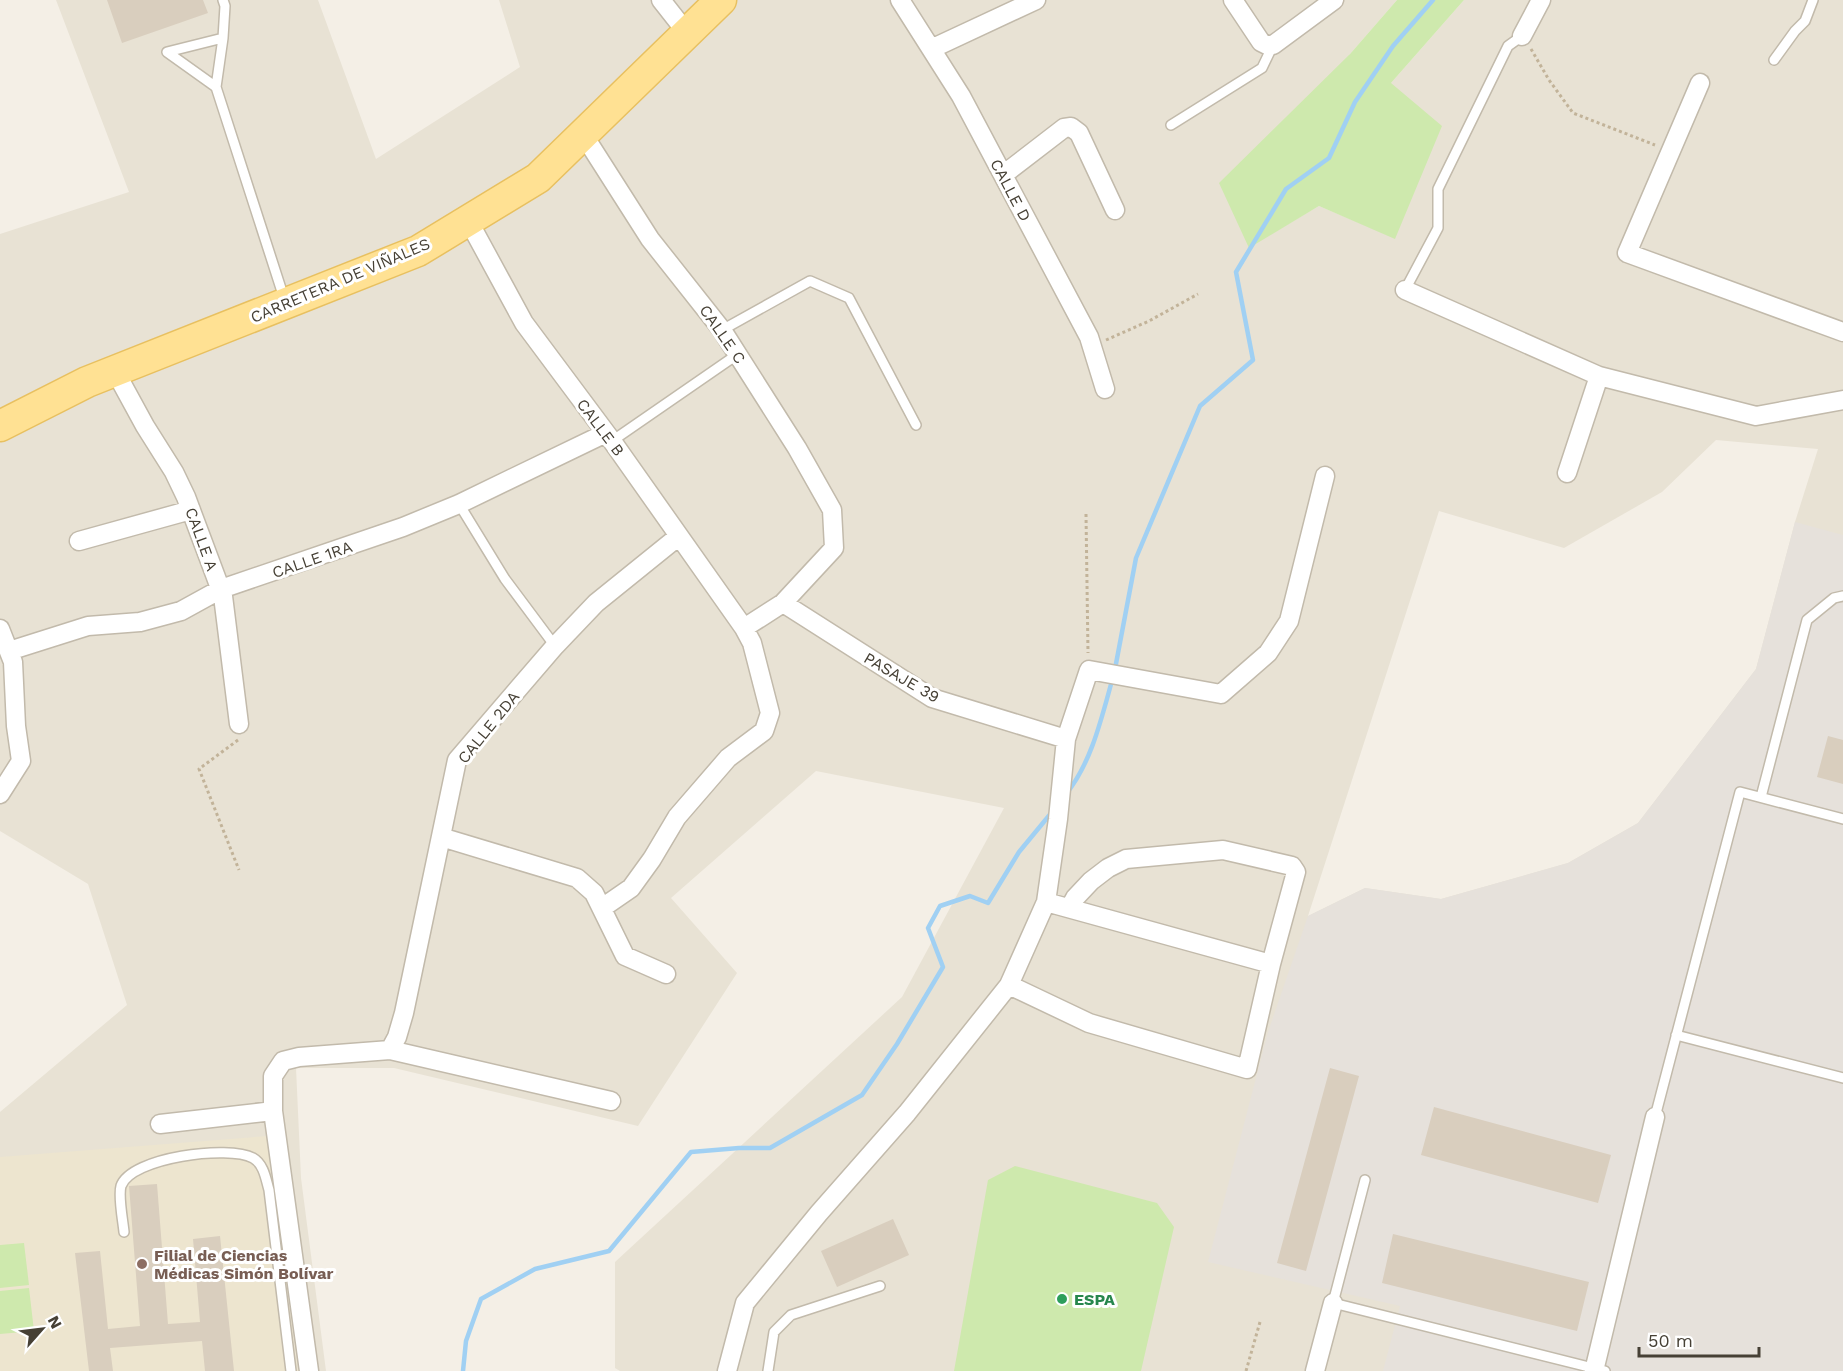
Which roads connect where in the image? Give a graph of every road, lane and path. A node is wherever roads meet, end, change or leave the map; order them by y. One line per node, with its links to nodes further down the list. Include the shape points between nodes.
1 (223, 0): 12 (lane)
2 (661, 0): 10 (street)
3 (721, 0): 10 (main road, CARRETERA DE VIÑALES)
4 (900, 0): 14 (street, CALLE D)
5 (1036, 0): 14 (street)
6 (1233, 0): 13 (street, via 1261,42)
7 (1334, 0): 13 (street)
8 (1540, 0): 11 (street)
9 (1814, 0): 15 (lane, via 1805,21)
10 (687, 33): 19 (main road, CARRETERA DE VIÑALES)
11 (1522, 36): 20 (path, via 1573,113); 24 (lane, via 1508,46 1438,189 1438,228)
12 (223, 38): 17 (lane); 17 (lane, via 167,52)
13 (1273, 45): 18 (lane, via 1262,68)
14 (931, 49): 21 (street, CALLE D)
15 (1774, 60)
16 (1700, 82): 20 (street)
17 (216, 87): 26 (lane)
18 (1171, 125)
19 (583, 134): 23 (main road, CARRETERA DE VIÑALES, via 538,178); 27 (street, CALLE C, via 650,239)
20 (1670, 151): 28 (street, via 1627,253)
21 (1003, 175): 22 (street, via 1064,128 1071,127 1078,133); 29 (street, CALLE D)
22 (1115, 210)
23 (468, 220): 26 (main road, CARRETERA DE VIÑALES, via 418,251); 37 (street, CALLE B, via 524,323)
24 (1405, 290): 32 (street)
25 (1198, 294): 29 (path)
26 (286, 303): 31 (main road, CARRETERA DE VIÑALES)
27 (722, 330): 30 (street, CALLE C); 35 (lane, via 810,281 849,298)
28 (1843, 332)
29 (1092, 346): 33 (street, CALLE D)
30 (738, 354): 37 (lane); 47 (street, CALLE C, via 832,510 834,548)
31 (115, 371): 36 (main road, CARRETERA DE VIÑALES); 41 (street, CALLE A, via 174,472)
32 (1599, 376): 34 (street, via 1756,416); 38 (street)
33 (1105, 389)
34 (1843, 399)
35 (916, 424)
36 (0, 426)
37 (609, 437): 40 (street, CALLE 1RA); 43 (street, CALLE B)
38 (1567, 473)
39 (1325, 476): 52 (street, via 1289,621 1268,653 1221,694)
40 (459, 504): 45 (street, CALLE 1RA); 50 (lane, via 505,579)
41 (191, 510): 44 (street); 45 (street, CALLE A)
42 (1086, 513): 52 (path)
43 (679, 536): 48 (street, CALLE B); 50 (street, CALLE 2DA, via 596,603)
44 (79, 541)
45 (221, 589): 51 (street, CALLE 1RA, via 181,611 140,622 88,626); 53 (street, CALLE A)
46 (1843, 596): 56 (lane, via 1834,598 1807,620)
47 (783, 603): 48 (street); 54 (street, PASAJE 39, via 932,698)
48 (744, 628): 62 (street, CALLE B, via 752,643 770,713 764,731 728,758 685,809 631,888)
49 (0, 629): 51 (street)
50 (555, 646): 58 (street, CALLE 2DA, via 457,760)
51 (9, 651): 55 (street, via 21,761)
52 (1089, 670): 54 (street)
53 (239, 724): 59 (path, via 237,741 199,768)
54 (1066, 739): 60 (street)
55 (0, 794)
56 (1761, 797): 57 (lane); 66 (lane, via 1740,792)
57 (1843, 819)
58 (441, 837): 62 (street, via 577,878 594,893); 67 (street, CALLE 2DA, via 404,1013)
59 (239, 870)
60 (1046, 902): 61 (street); 65 (street)
61 (1070, 907): 63 (street); 63 (street, via 1091,881 1126,859 1223,850 1292,866 1296,872)
62 (602, 908): 64 (street, via 625,956)
63 (1271, 964): 65 (street, via 1247,1069 1089,1023)
64 (666, 974)
65 (1009, 985): 81 (street, via 907,1113 745,1303)
66 (1676, 1035): 68 (lane); 71 (lane)
67 (390, 1050): 69 (street); 70 (street, via 283,1061 273,1076)
68 (1843, 1078)
69 (610, 1101)
70 (273, 1111): 72 (street); 80 (street)
71 (1655, 1117): 78 (street)
72 (159, 1124)
73 (1365, 1180): 76 (lane)
74 (124, 1232): 79 (lane, via 120,1187 128,1176 149,1165 189,1155 234,1153 254,1159 262,1166 269,1191)
75 (880, 1286): 82 (lane, via 791,1315 774,1332)
76 (1333, 1303): 78 (lane); 84 (street)
77 (1260, 1322): 83 (path)
78 (1598, 1370)
79 (291, 1371)
80 (309, 1371)
81 (727, 1371)
82 (768, 1371)
83 (1246, 1371)
84 (1315, 1371)

